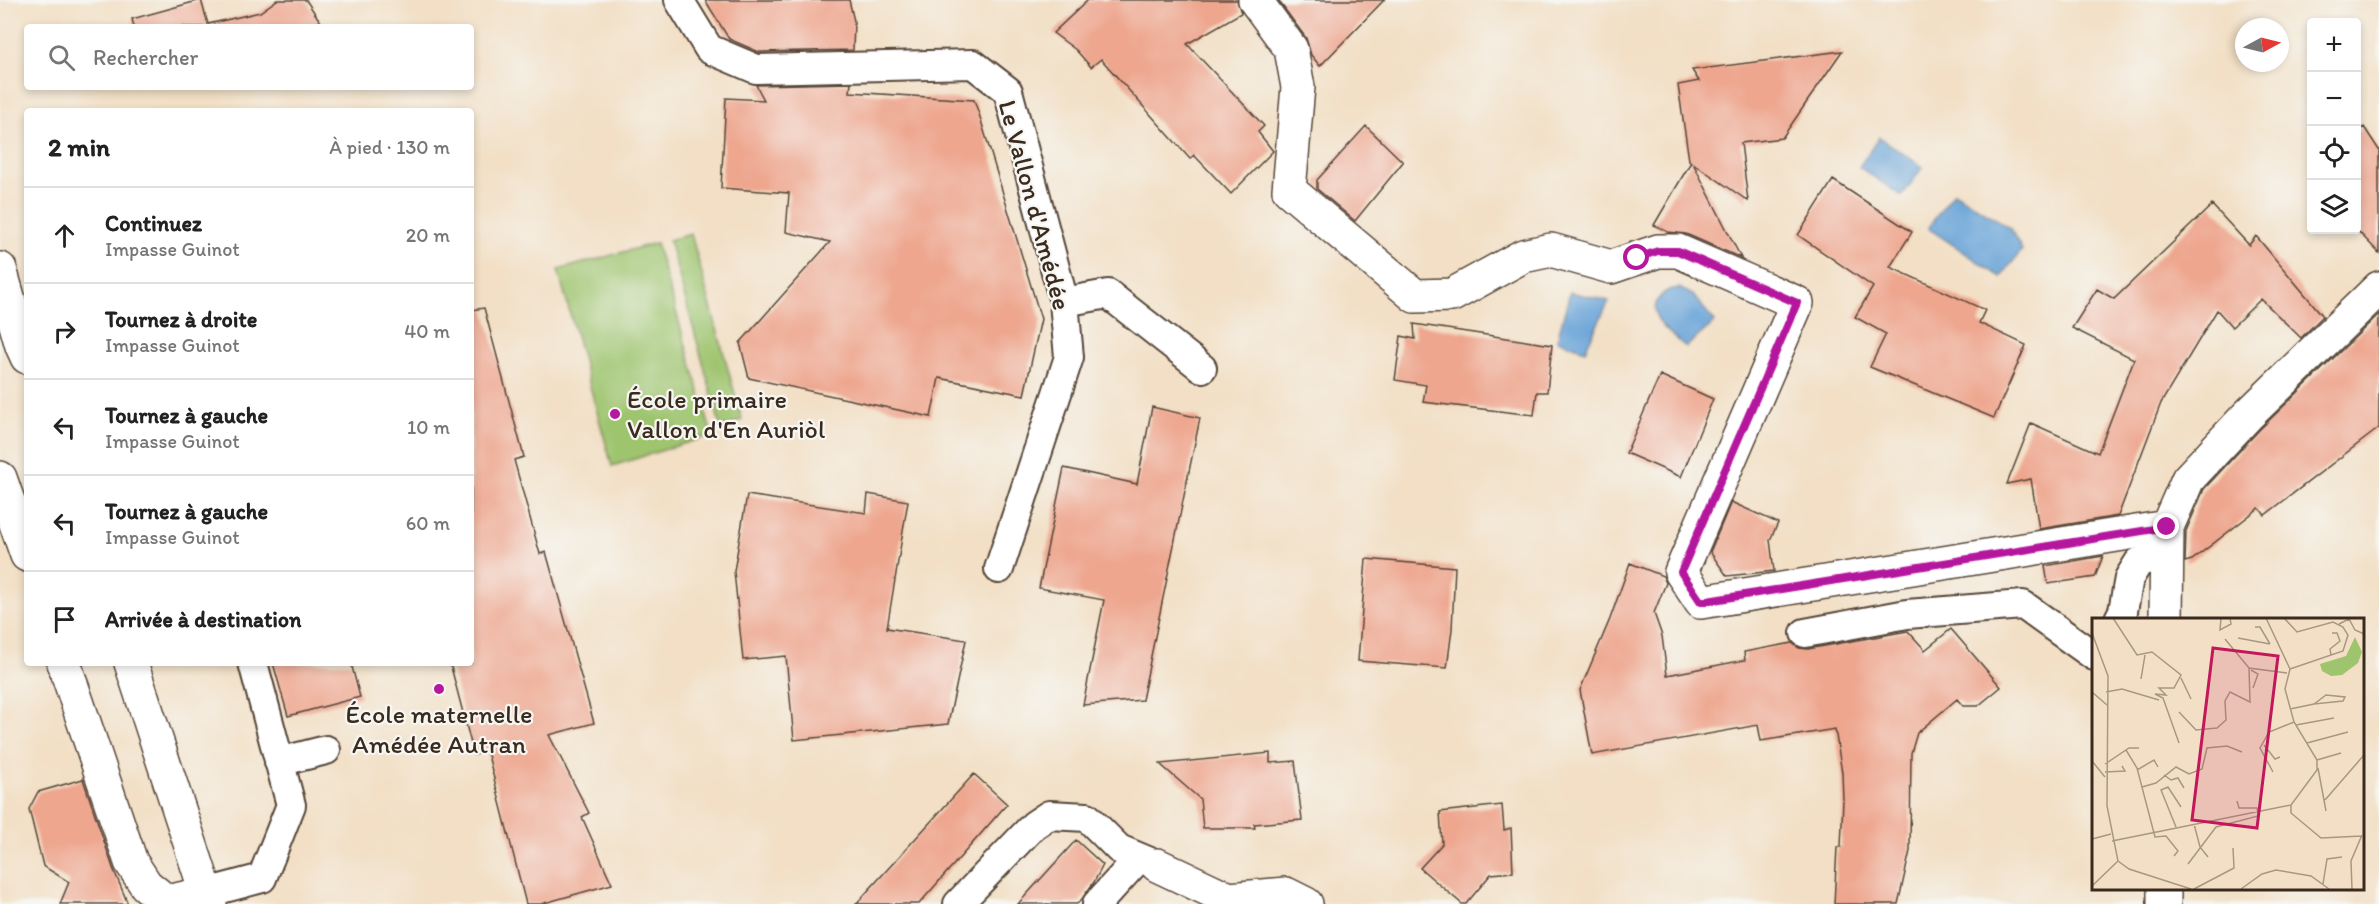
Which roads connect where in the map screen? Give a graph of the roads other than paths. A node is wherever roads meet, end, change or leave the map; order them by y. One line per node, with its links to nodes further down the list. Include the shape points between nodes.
1 (679, 0): 5 (lane, Le Vallon d'Amédée, via 709,49 756,69 973,64 1008,91)
2 (1255, 0): 9 (street, via 1291,49 1298,87 1288,190 1415,296 1452,295 1523,256 1551,250 1611,267 1658,251 1678,251 1797,303 1681,572 1701,602)
3 (0, 268): 6 (street)
4 (2379, 288): 9 (street, via 2188,479)
5 (1064, 302): 7 (lane, via 1108,294); 11 (lane, Le Vallon d'Amédée, via 1069,357)
6 (24, 350)
7 (1202, 368)
8 (0, 478): 10 (street)
9 (2167, 541): 12 (lane, via 2139,562 2129,578); 13 (street)
10 (24, 546)
11 (999, 569)
12 (2120, 618)
13 (2166, 618)
14 (1805, 633): 15 (lane, via 1907,614 2023,605)
15 (2092, 655)
16 (65, 666): 22 (street, via 131,862 146,885 167,902)
17 (132, 666): 22 (street)
18 (254, 666): 20 (lane)
19 (326, 750): 20 (lane)
20 (279, 762): 22 (lane, via 291,805 262,878)
21 (1148, 862): 23 (lane, via 1119,849 1087,817 1049,815 1034,825); 24 (lane); 25 (street, via 1229,899 1286,894)
22 (208, 899)
23 (958, 904)
24 (1097, 904)
25 (1306, 904)

